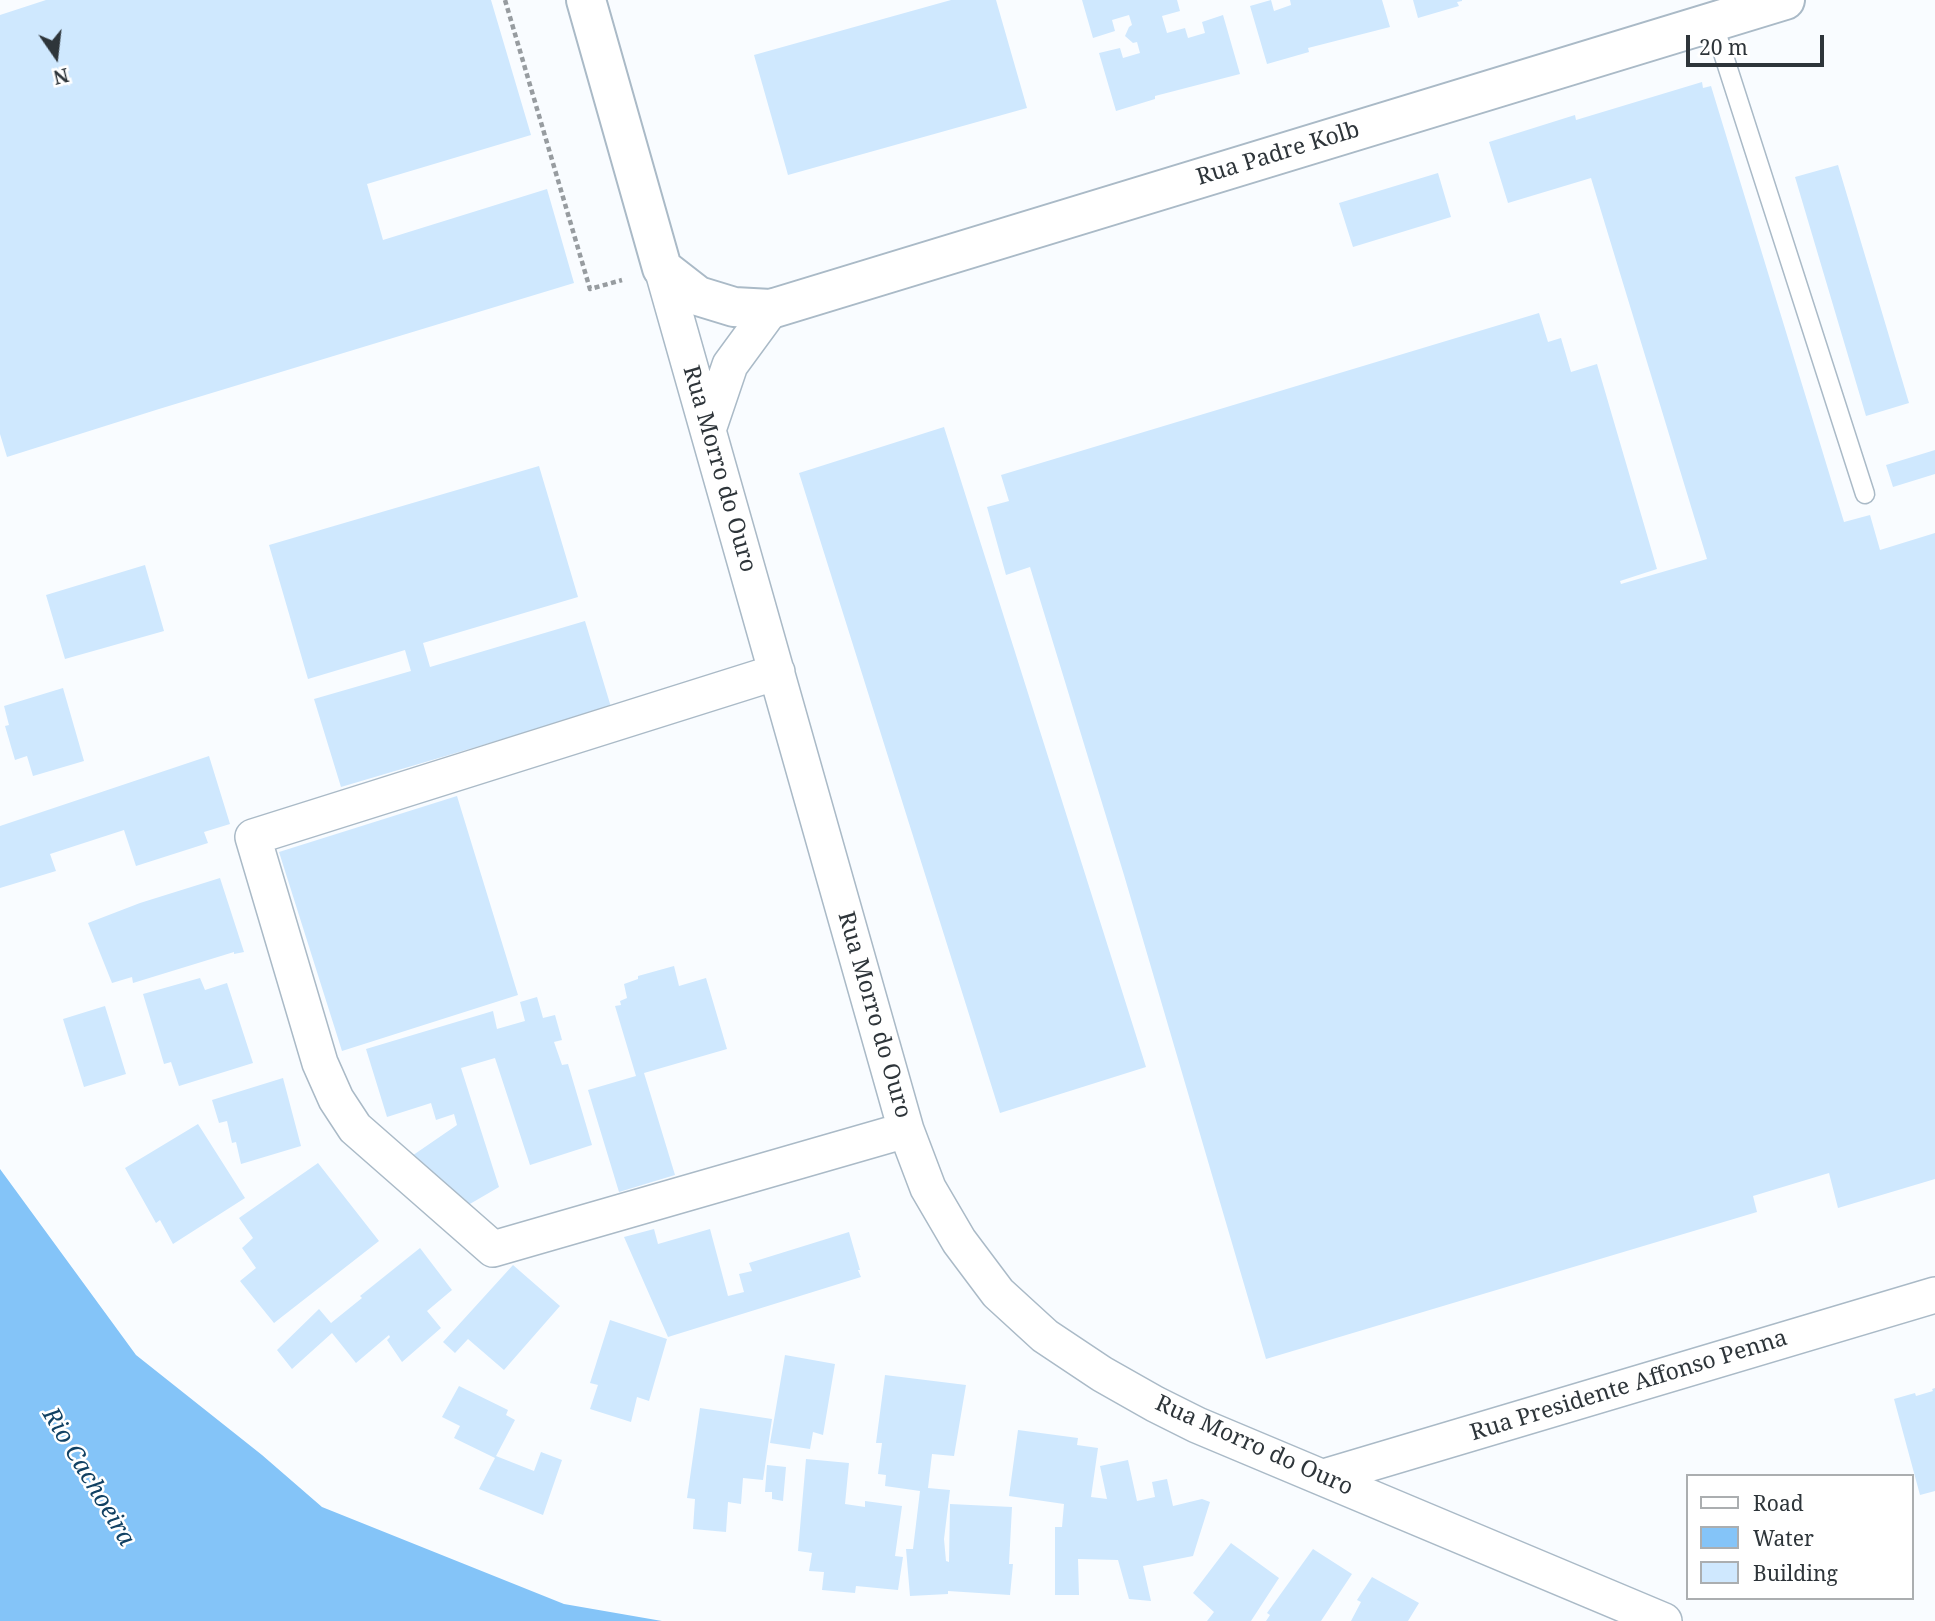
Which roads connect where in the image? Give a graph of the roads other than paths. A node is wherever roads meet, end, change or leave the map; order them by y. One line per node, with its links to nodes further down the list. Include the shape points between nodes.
1 (586, 0): 4 (main road, Rua Morro do Ouro)
2 (1785, 0): 3 (main road, Rua Padre Kolb)
3 (1713, 22): 5 (main road, Rua Padre Kolb); 7 (lane)
4 (662, 268): 5 (main road, Rua Padre Kolb, via 698,296 734,307); 6 (street, Rua Morro do Ouro)
5 (771, 309): 6 (street, via 730,365)
6 (708, 430): 8 (street, Rua Morro do Ouro)
7 (1865, 494)
8 (776, 671): 9 (street, Rua Morro do Ouro); 9 (street, via 253,837 320,1063 336,1099 355,1128 493,1249)
9 (906, 1129): 11 (street, Rua Morro do Ouro, via 928,1188 959,1241 998,1293 1045,1336 1155,1404)
10 (1935, 1294): 11 (street, Rua Presidente Affonso Penna)
11 (1324, 1477): 12 (street, Rua Morro do Ouro)
12 (1664, 1621)

